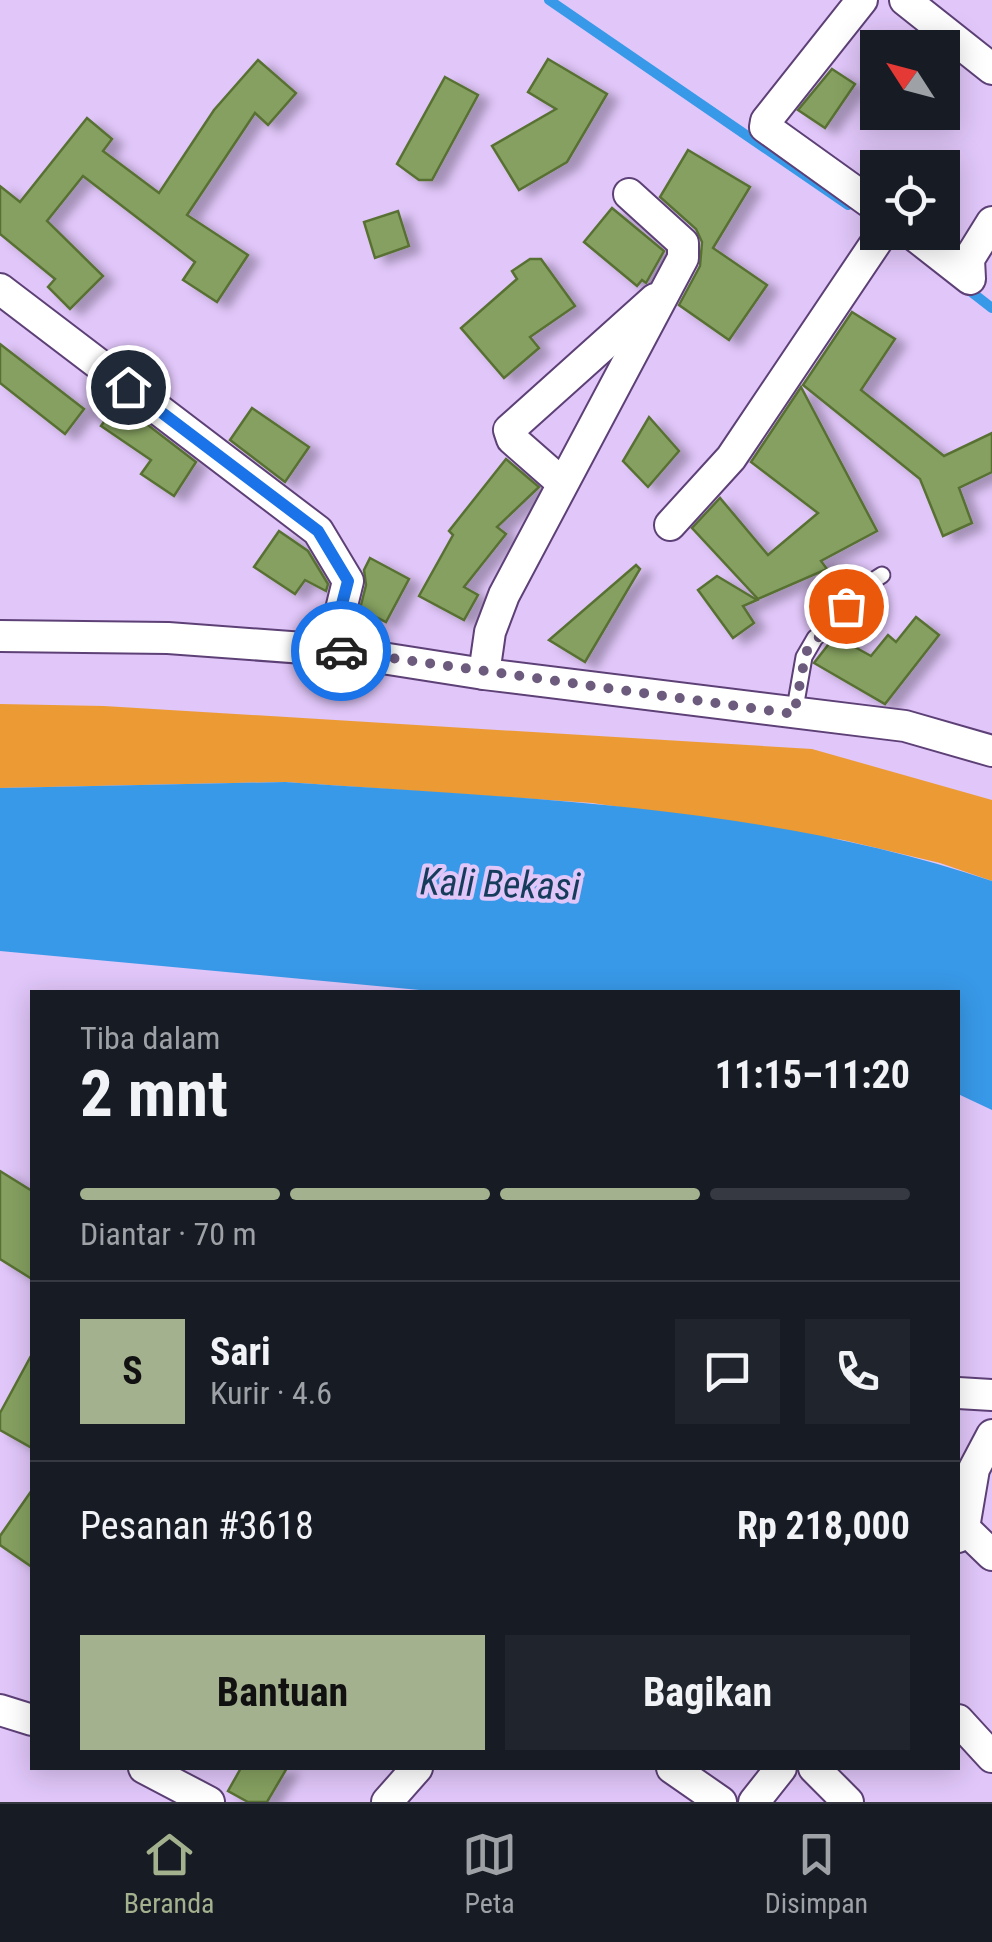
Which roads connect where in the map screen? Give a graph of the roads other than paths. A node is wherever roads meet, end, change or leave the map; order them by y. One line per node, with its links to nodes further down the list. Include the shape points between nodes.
1 (862, 0): 5 (street, via 765,127)
2 (905, 0): 3 (street)
3 (992, 69)
4 (629, 194): 10 (street, via 683,243)
5 (860, 195)
6 (992, 222): 9 (street)
7 (871, 250): 13 (street, via 731,458)
8 (935, 250): 9 (street)
9 (968, 273)
10 (671, 285): 12 (street); 12 (street, via 508,430)
11 (0, 290): 16 (street, via 318,531 348,581)
12 (562, 482): 17 (street, via 504,595)
13 (670, 525)
14 (882, 575): 18 (lane, via 856,591 840,617 815,638 804,658)
15 (0, 636): 16 (street, via 186,638)
16 (330, 650): 17 (street)
17 (484, 674): 18 (street)
18 (794, 714): 19 (street, via 905,726)
19 (992, 751)
20 (960, 1393): 21 (street)
21 (992, 1395)
22 (992, 1435): 23 (street, via 974,1469)
23 (961, 1532): 24 (street)
24 (992, 1555)
25 (960, 1722): 26 (street)
26 (992, 1756)
27 (148, 1770): 32 (street)
28 (415, 1770): 33 (street)
29 (675, 1770): 34 (street)
30 (780, 1770): 35 (street)
31 (816, 1770): 36 (street)
32 (209, 1802)
33 (388, 1802)
34 (721, 1802)
35 (754, 1802)
36 (848, 1802)

